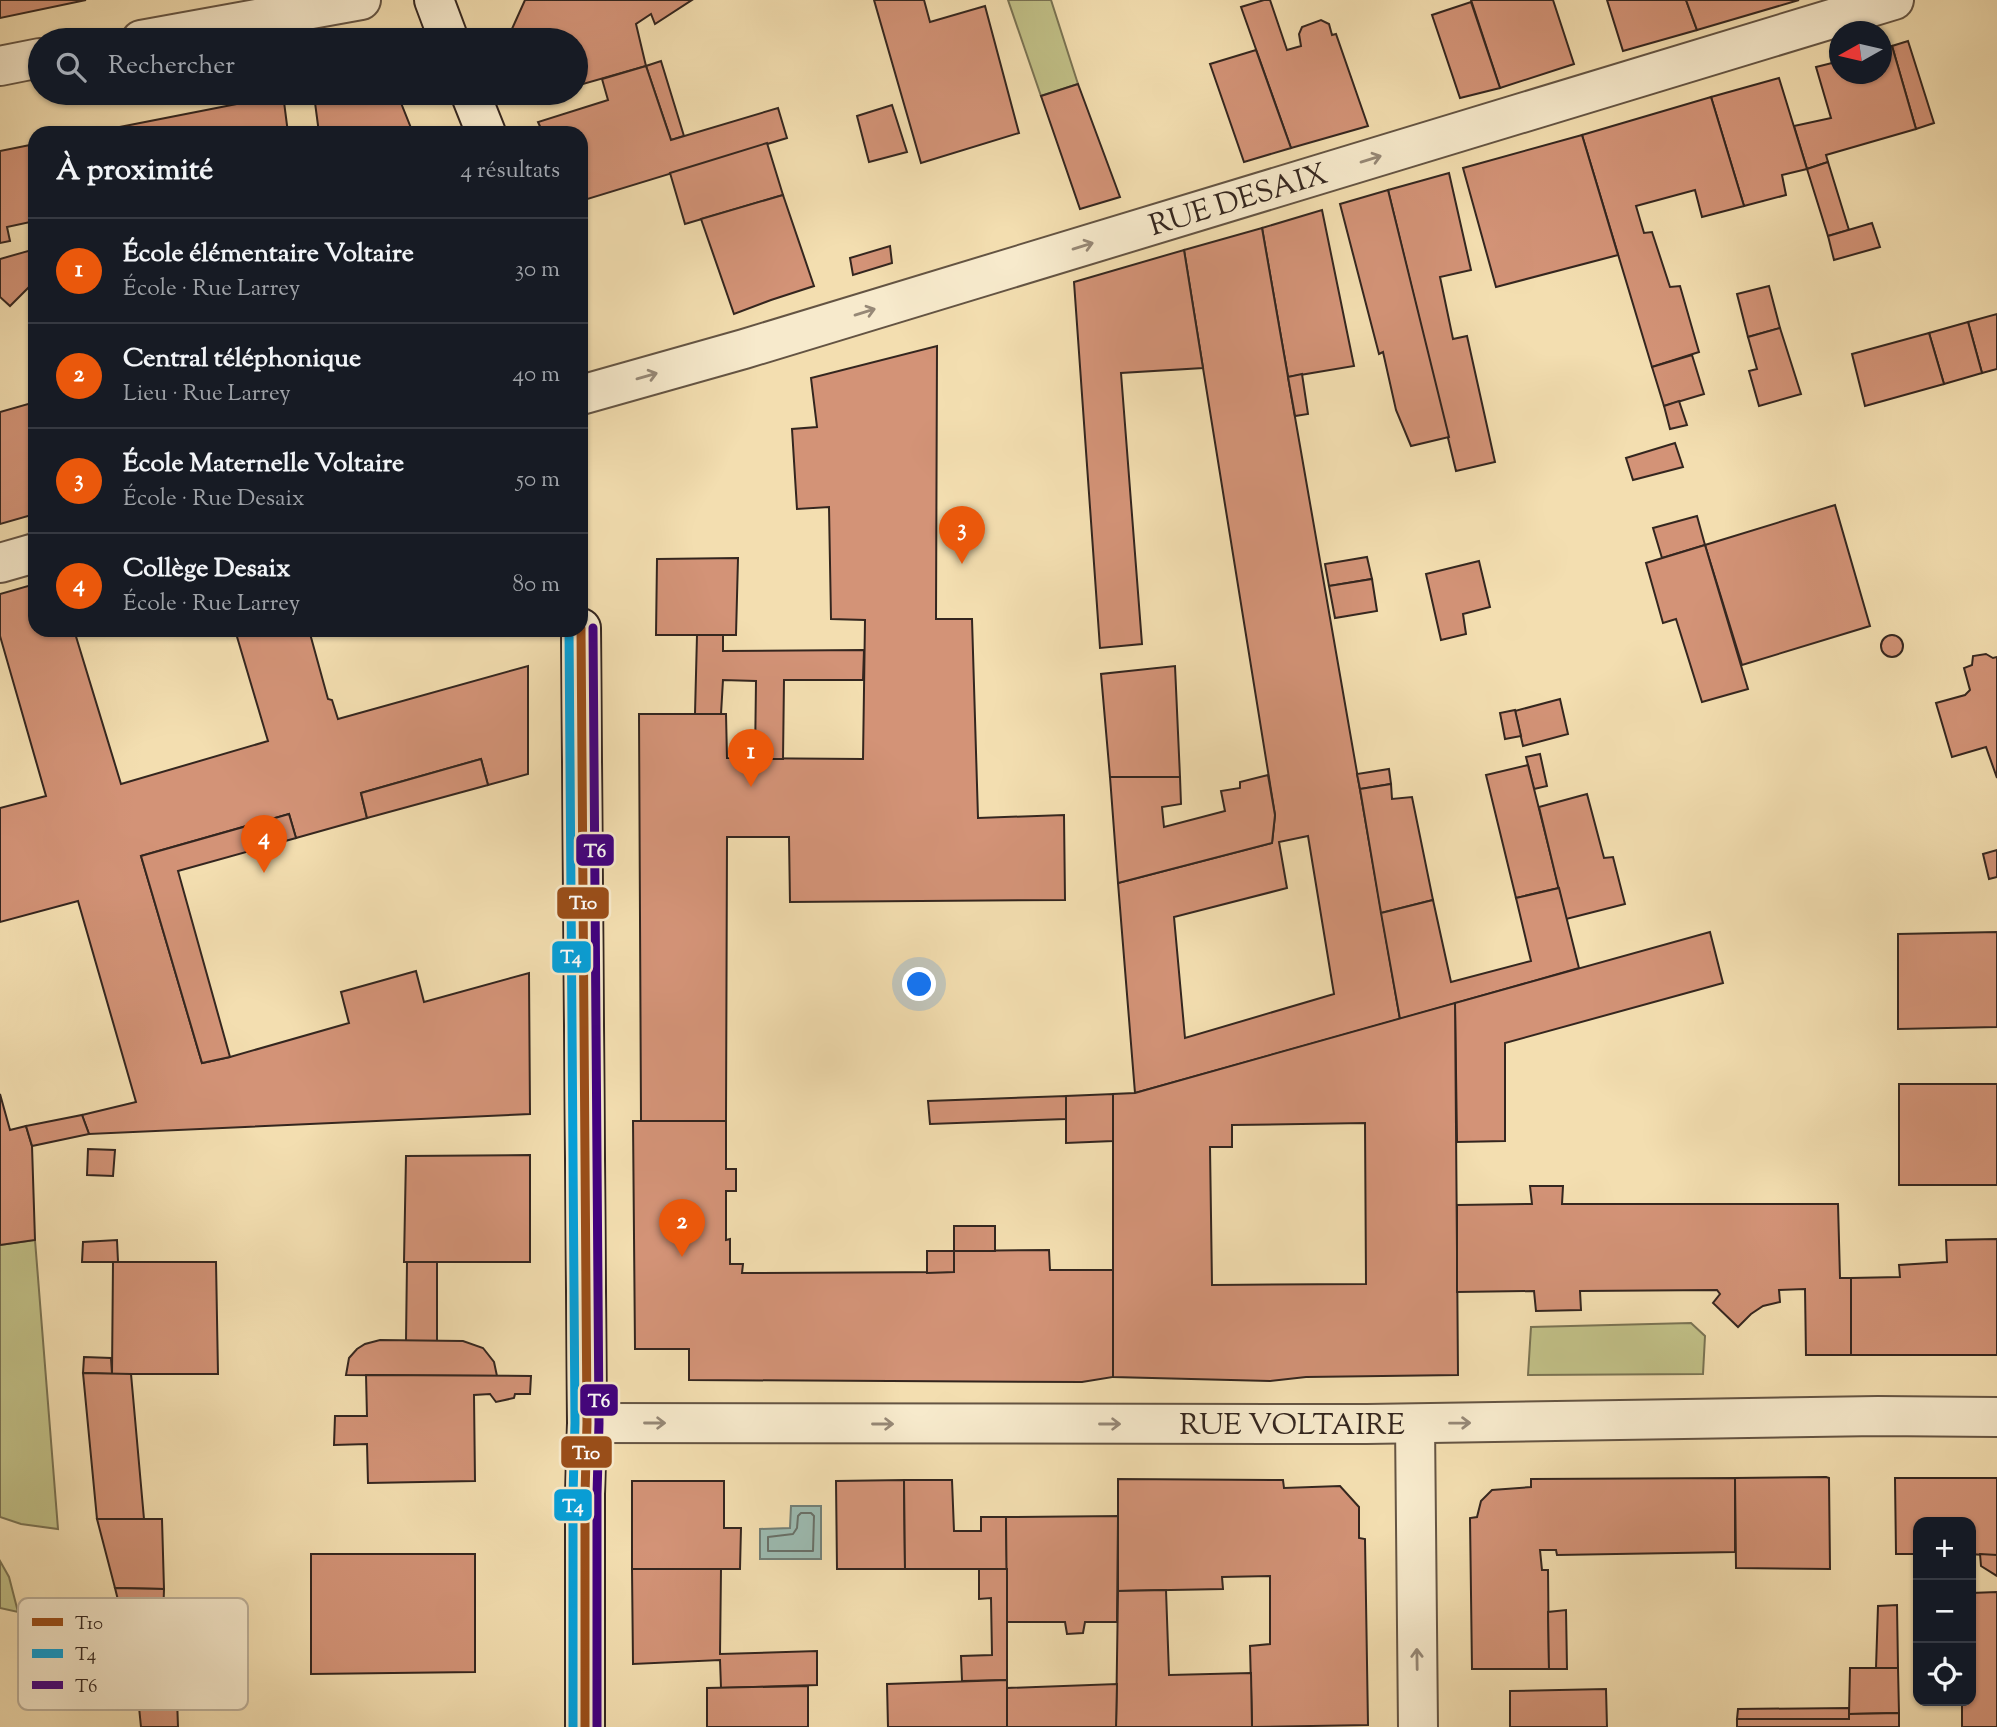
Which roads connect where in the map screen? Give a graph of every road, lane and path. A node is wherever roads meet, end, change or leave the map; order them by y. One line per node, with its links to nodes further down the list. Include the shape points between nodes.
1 (361, 0): 4 (street)
2 (434, 0): 5 (street)
3 (1894, 0): 10 (street, RUE DESAIX, one-way to 3)
4 (207, 28)
5 (444, 28)
6 (28, 60): 7 (street)
7 (0, 66)
8 (475, 105): 9 (street)
9 (483, 126)
10 (588, 393)
11 (28, 555): 12 (street)
12 (0, 563)
13 (581, 637): 15 (street)
14 (1997, 1417): 16 (street, RUE VOLTAIRE, one-way to 14)
15 (587, 1423): 16 (street, RUE VOLTAIRE, one-way to 16); 17 (street)
16 (1415, 1424): 18 (street, one-way to 16)
17 (585, 1727)
18 (1418, 1727)

